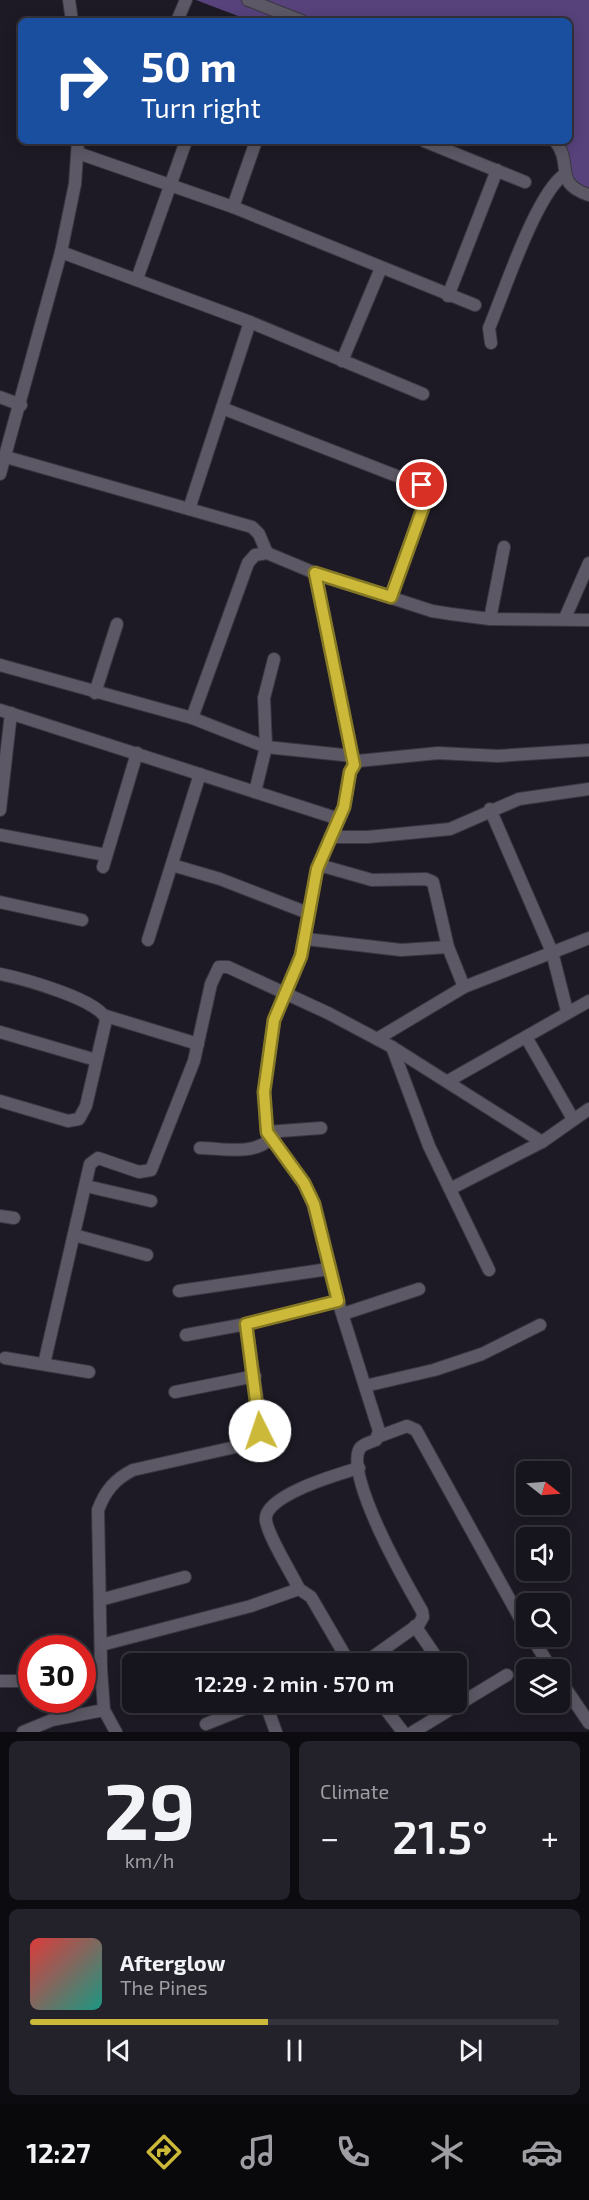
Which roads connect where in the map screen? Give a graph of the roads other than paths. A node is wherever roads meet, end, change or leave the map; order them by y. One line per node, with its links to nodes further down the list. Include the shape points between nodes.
1 (69, 0): 4 (street)
2 (186, 0): 5 (street)
3 (248, 0): 6 (street)
4 (72, 18)
5 (178, 18)
6 (294, 18)
7 (185, 144): 15 (street)
8 (255, 144): 17 (street)
9 (432, 144): 12 (street)
10 (556, 144): 13 (street)
11 (78, 147): 15 (street); 18 (street)
12 (497, 170): 14 (street); 21 (street)
13 (565, 174): 16 (street, via 573,190); 24 (street, via 555,180 535,216 489,328)
14 (525, 182)
15 (171, 185): 17 (street); 20 (street)
16 (589, 195)
17 (233, 207): 19 (street)
18 (61, 252): 20 (street); 28 (street)
19 (381, 268): 21 (street); 25 (street)
20 (137, 279): 23 (street)
21 (448, 296): 22 (street)
22 (475, 305)
23 (250, 322): 25 (street); 29 (street)
24 (491, 343)
25 (342, 361): 26 (street)
26 (423, 394)
27 (0, 397): 28 (street)
28 (21, 405): 30 (street)
29 (222, 408): 32 (street); 37 (street, via 425,487 428,494)
30 (6, 458): 31 (street); 32 (street)
31 (0, 474)
32 (189, 509): 34 (street, via 252,527)
33 (504, 547): 39 (street)
34 (267, 553): 36 (street); 46 (street, via 255,555 248,563)
35 (589, 563): 38 (street)
36 (315, 573): 37 (street); 50 (street)
37 (391, 597): 39 (street, via 432,611)
38 (565, 618): 39 (street); 40 (street)
39 (490, 619)
40 (589, 620)
41 (117, 624): 44 (street)
42 (274, 659): 47 (street, via 264,698)
43 (0, 665): 44 (street)
44 (95, 693): 46 (street)
45 (6, 712): 49 (street); 55 (street)
46 (192, 718): 47 (street)
47 (266, 747): 50 (street); 53 (street)
48 (589, 750): 50 (street, via 498,756 438,753)
49 (137, 753): 51 (street); 57 (street, via 105,861)
50 (353, 760): 56 (street)
51 (200, 774): 53 (street); 59 (street)
52 (589, 789): 54 (street, via 519,798)
53 (255, 792): 56 (street)
54 (490, 809): 58 (street, via 450,829); 68 (street)
55 (0, 810)
56 (339, 819): 58 (street)
57 (0, 836)
58 (330, 837): 60 (street)
59 (172, 865): 62 (street); 66 (street)
60 (320, 865): 62 (street); 67 (street, via 372,880 433,882)
61 (0, 902): 63 (street)
62 (308, 913): 65 (street)
63 (82, 920)
64 (589, 938): 68 (street)
65 (306, 939): 67 (street, via 402,950); 71 (street)
66 (148, 940)
67 (448, 947): 70 (street)
68 (552, 952): 70 (street); 73 (street)
69 (0, 974): 74 (street, via 65,993)
70 (464, 987): 77 (street)
71 (285, 994): 77 (street); 78 (street, via 219,967 211,984); 86 (street, via 274,1020 264,1092)
72 (589, 1001): 73 (street)
73 (567, 1011): 76 (street)
74 (106, 1016): 78 (street); 80 (street)
75 (0, 1032): 80 (street)
76 (526, 1037): 81 (street); 84 (street)
77 (377, 1039): 79 (street)
78 (198, 1044): 89 (street, via 151,1170 139,1172 98,1158 90,1164)
79 (392, 1047): 81 (street); 90 (street, via 429,1146)
80 (96, 1060): 82 (street, via 83,1114 76,1121)
81 (448, 1081): 87 (street)
82 (0, 1101)
83 (589, 1109): 84 (street)
84 (573, 1119): 87 (street)
85 (321, 1128): 86 (street)
86 (268, 1136): 88 (street, via 263,1146 254,1149); 96 (street, via 304,1183 314,1204)
87 (542, 1142): 90 (street)
88 (200, 1148)
89 (86, 1186): 91 (street); 94 (street)
90 (450, 1189): 97 (street)
91 (151, 1202)
92 (0, 1216): 93 (street)
93 (14, 1218)
94 (75, 1235): 95 (street); 106 (street)
95 (147, 1255)
96 (329, 1269): 99 (street); 100 (street)
97 (489, 1270)
98 (419, 1290): 101 (street)
99 (179, 1291)
100 (338, 1301): 101 (street); 102 (street)
101 (343, 1314): 109 (street)
102 (246, 1324): 104 (street); 108 (street)
103 (540, 1325): 109 (street, via 482,1353 434,1370)
104 (186, 1335)
105 (5, 1358): 106 (street)
106 (44, 1364): 107 (street)
107 (89, 1372)
108 (255, 1376): 110 (street); 115 (street, via 261,1426 253,1443 134,1470 121,1476 103,1496 98,1510)
109 (364, 1386): 111 (street)
110 (175, 1392)
111 (380, 1436): 112 (street, via 360,1448); 116 (street, via 407,1426 416,1430)
112 (359, 1468): 114 (street, via 311,1484 267,1511 266,1524); 117 (street, via 382,1538 422,1611 423,1617)
113 (186, 1577): 115 (street)
114 (299, 1589): 118 (street, via 251,1606); 119 (street, via 311,1597)
115 (100, 1600): 118 (street)
116 (516, 1611)
117 (415, 1626): 120 (street); 121 (street)
118 (101, 1645): 122 (street)
119 (344, 1653)
120 (378, 1653)
121 (433, 1653)
122 (101, 1669): 123 (street); 129 (street)
123 (96, 1670)
124 (507, 1675): 128 (street)
125 (18, 1681): 126 (street)
126 (0, 1682)
127 (570, 1695): 135 (street)
128 (467, 1699)
129 (104, 1710): 136 (street, via 52,1720); 137 (street)
130 (234, 1713): 134 (street)
131 (268, 1713): 138 (street)
132 (388, 1713): 139 (street)
133 (444, 1713): 140 (street)
134 (206, 1724)
135 (589, 1724)
136 (23, 1732)
137 (116, 1732)
138 (276, 1732)
139 (403, 1732)
140 (413, 1732)

